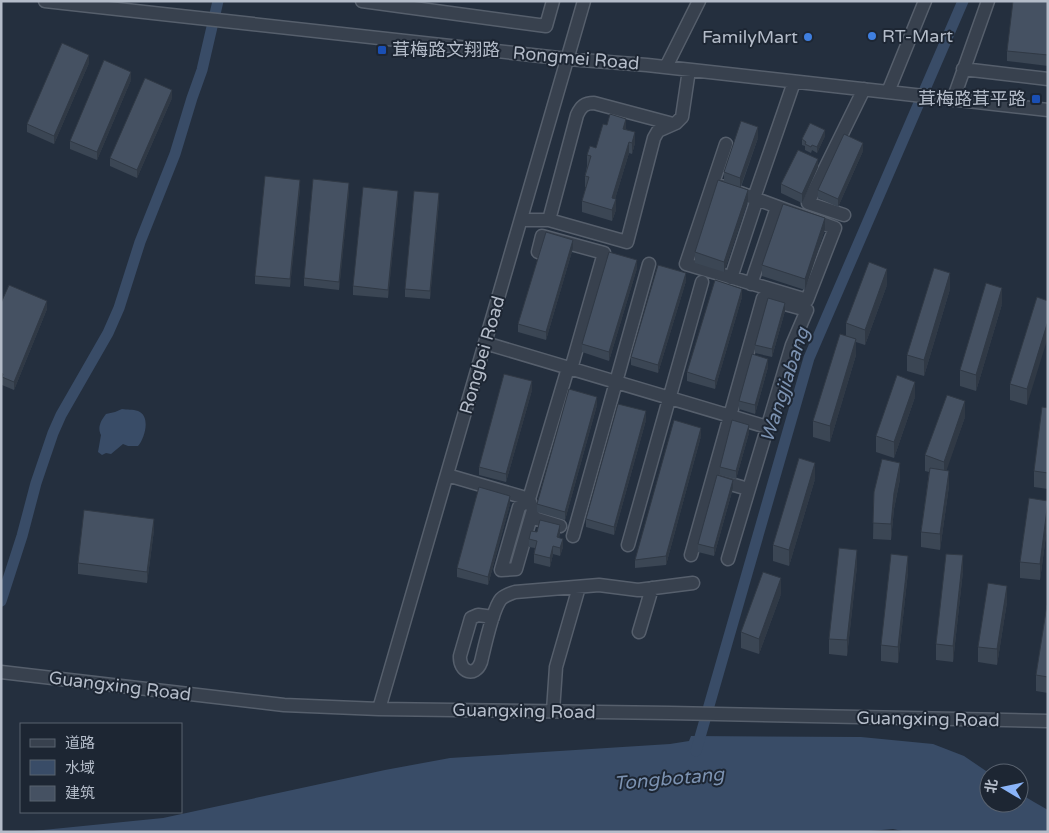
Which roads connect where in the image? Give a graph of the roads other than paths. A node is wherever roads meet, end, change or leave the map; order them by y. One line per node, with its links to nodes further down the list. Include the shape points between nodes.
1 (44, 1): 8 (street, Rongmei Road)
2 (362, 1): 3 (street, via 546,26)
3 (552, 1)
4 (584, 1): 8 (street, Rongbei Road)
5 (699, 1): 9 (street)
6 (925, 1): 15 (street)
7 (988, 1): 11 (street)
8 (568, 58): 9 (street, Rongmei Road); 24 (street, Rongbei Road)
9 (666, 67): 10 (street, Rongmei Road)
10 (688, 70): 13 (street, Rongmei Road); 18 (street, via 682,117)
11 (964, 70): 12 (street); 16 (street)
12 (1048, 79)
13 (794, 82): 14 (street, Rongmei Road); 21 (street)
14 (864, 89): 15 (street, Rongmei Road); 23 (street, via 808,203)
15 (888, 92): 16 (street, Rongmei Road)
16 (949, 99): 17 (street, Rongmei Road)
17 (1048, 110)
18 (673, 124): 25 (street, via 658,131 654,138 627,242); 25 (street, via 594,103 583,105 577,115)
19 (726, 144): 20 (street)
20 (713, 183): 21 (street); 28 (street, via 686,264)
21 (756, 198): 22 (street); 28 (street)
22 (777, 207): 30 (street); 30 (street, via 835,228 807,300)
23 (844, 214)
24 (521, 220): 25 (street); 31 (street, Rongbei Road)
25 (549, 220)
26 (538, 252): 32 (street, via 542,236 604,253)
27 (649, 264): 33 (street)
28 (731, 278): 30 (street)
29 (702, 282): 34 (street)
30 (751, 284)
31 (485, 343): 32 (street); 37 (street, Rongbei Road)
32 (569, 368): 33 (street); 40 (street)
33 (616, 382): 34 (street); 43 (street)
34 (669, 398): 35 (street); 44 (street)
35 (730, 416): 36 (street); 36 (street, via 764,298 807,310 792,345); 38 (street)
36 (767, 427): 39 (street)
37 (447, 475): 40 (street); 53 (street, Rongbei Road)
38 (712, 479): 39 (street); 45 (street)
39 (748, 489): 46 (street)
40 (530, 499): 41 (street); 41 (street, via 519,507 501,570 516,569)
41 (531, 517): 42 (street)
42 (560, 526)
43 (573, 536)
44 (628, 545)
45 (691, 555)
46 (728, 559)
47 (693, 583): 49 (street)
48 (579, 587): 49 (street); 50 (street, via 515,592 500,600); 54 (street, via 556,667)
49 (652, 588): 51 (street)
50 (493, 617)
51 (639, 632)
52 (1, 672): 53 (street, Guangxing Road, via 284,704)
53 (379, 709): 54 (street, Guangxing Road)
54 (553, 711): 55 (street, Guangxing Road)
55 (1048, 721)

